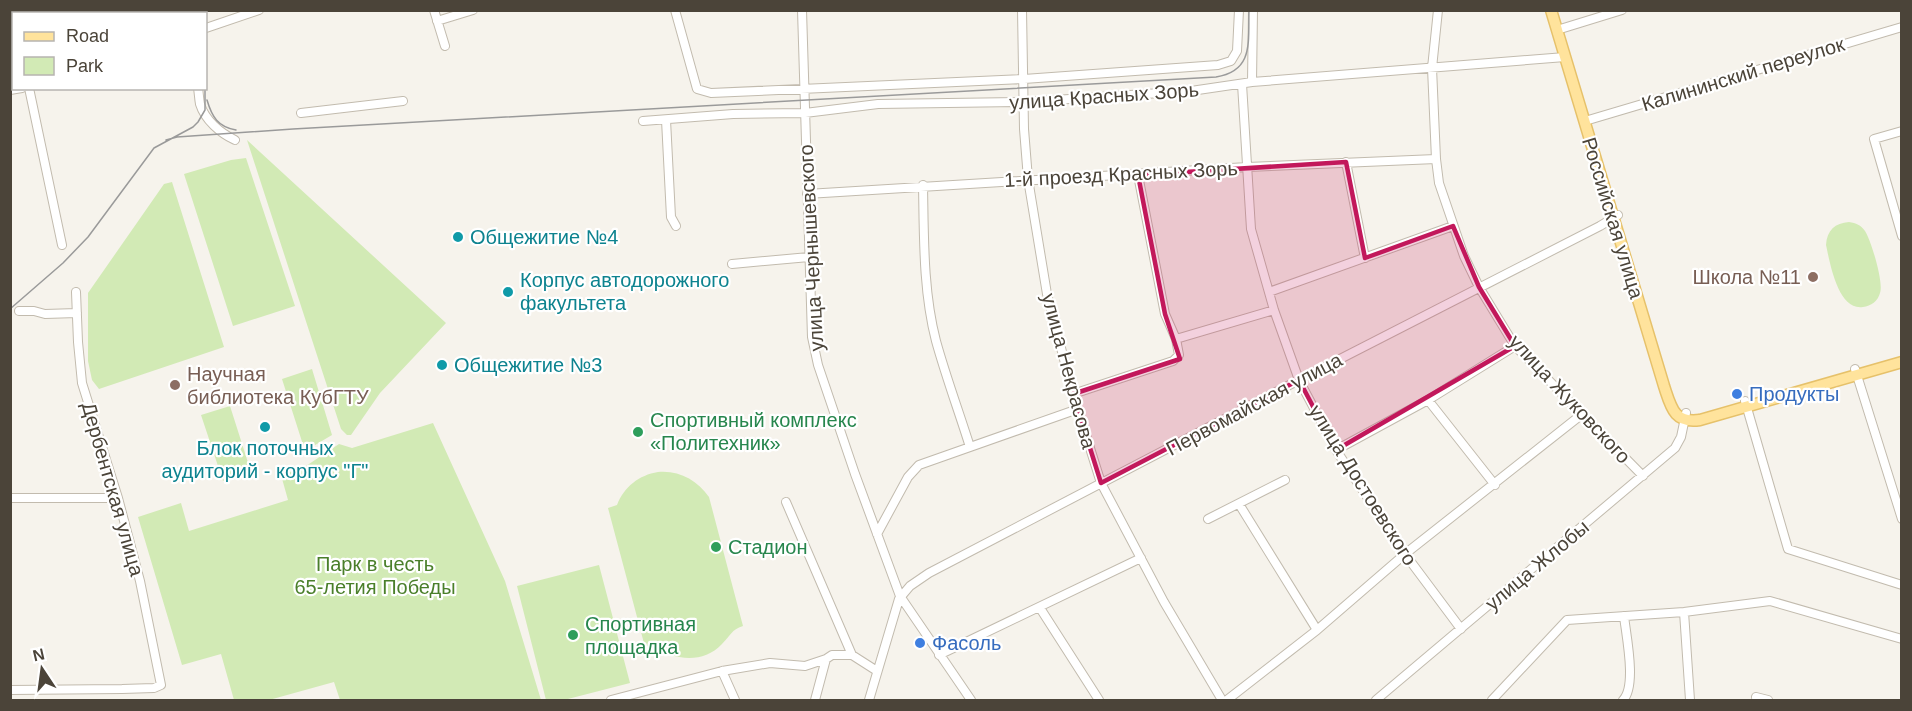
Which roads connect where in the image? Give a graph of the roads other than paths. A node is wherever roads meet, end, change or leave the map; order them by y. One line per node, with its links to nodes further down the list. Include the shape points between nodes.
1 (259, 10): 15 (street)
2 (434, 10): 13 (street)
3 (473, 10): 13 (street)
4 (675, 10): 25 (street, via 697,89 711,93)
5 (802, 10): 25 (street, улица Чернышевского)
6 (1022, 10): 20 (street, улица Некрасова)
7 (1239, 10): 20 (street, via 1237,51 1231,61)
8 (1253, 10): 21 (street)
9 (1437, 10): 19 (street, улица Жуковского)
10 (1551, 10): 16 (main road, Российская улица)
11 (1558, 10): 16 (main road, Российская улица)
12 (1622, 10): 16 (street)
13 (437, 21): 17 (street)
14 (1902, 27): 31 (street, Калининский переулок)
15 (207, 28)
16 (1560, 29): 18 (main road, Российская улица); 31 (main road, Российская улица)
17 (445, 46)
18 (1565, 57): 19 (street, улица Красных Зорь); 31 (main road, Российская улица)
19 (1432, 68): 21 (street, улица Красных Зорь); 35 (street, улица Жуковского)
20 (1024, 79): 25 (street); 27 (street, улица Некрасова)
21 (1252, 82): 22 (street, улица Красных Зорь)
22 (1242, 84): 27 (street, улица Красных Зорь); 37 (street, улица Достоевского)
23 (29, 90): 46 (street)
24 (198, 90): 34 (street, via 207,118)
25 (804, 90): 29 (street, улица Чернышевского)
26 (403, 101): 28 (street)
27 (1024, 102): 29 (street, улица Красных Зорь, via 878,104); 39 (street, улица Некрасова)
28 (301, 113)
29 (805, 113): 30 (street, улица Красных Зорь); 41 (street, улица Чернышевского)
30 (666, 120): 32 (street, улица Красных Зорь); 43 (street, via 671,218)
31 (1588, 120): 42 (main road, Российская улица)
32 (643, 121)
33 (1902, 130): 45 (street, via 1874,139)
34 (235, 140)
35 (1436, 159): 36 (street, 1-й проезд Красных Зорь); 44 (street, улица Жуковского, via 1439,183)
36 (1346, 162): 37 (street, 1-й проезд Красных Зорь); 48 (street)
37 (1247, 167): 38 (street, 1-й проезд Красных Зорь); 52 (street, улица Достоевского, via 1251,229)
38 (1138, 175): 39 (street, 1-й проезд Красных Зорь); 56 (street, via 1165,314)
39 (1028, 179): 40 (street, 1-й проезд Красных Зорь); 62 (street, улица Некрасова, via 1047,294)
40 (923, 185): 41 (street, 1-й проезд Красных Зорь); 68 (street, via 931,314)
41 (807, 194): 47 (street, улица Чернышевского)
42 (1618, 220): 50 (street, Первомайская улица); 67 (main road, Российская улица, via 1666,394 1673,411)
43 (676, 226)
44 (1454, 226): 48 (street); 50 (street, улица Жуковского)
45 (1902, 236)
46 (62, 245)
47 (808, 257): 49 (street); 80 (street, улица Чернышевского, via 812,338 818,365)
48 (1365, 258): 52 (street)
49 (732, 264)
50 (1479, 287): 57 (street, улица Жуковского); 61 (street, Первомайская улица)
51 (76, 292): 55 (street, Дербентская улица)
52 (1269, 292): 54 (street, улица Достоевского)
53 (19, 310): 55 (street)
54 (1274, 310): 56 (street); 61 (street, улица Достоевского)
55 (77, 313): 75 (street, Дербентская улица, via 82,383)
56 (1176, 339): 62 (street, via 1179,355 1173,361)
57 (1515, 346): 63 (street); 66 (street, улица Жуковского)
58 (1902, 356): 60 (main road)
59 (1902, 362): 60 (main road)
60 (1856, 372): 64 (main road); 79 (street)
61 (1299, 380): 69 (street, улица Достоевского); 72 (street, Первомайская улица)
62 (1073, 394): 65 (street, улица Некрасова)
63 (1428, 400): 69 (street); 73 (street)
64 (1746, 404): 67 (main road); 67 (main road, via 1700,420); 83 (street, via 1788,549)
65 (1078, 409): 68 (street); 72 (street, улица Некрасова)
66 (1581, 414): 70 (street, улица Жуковского); 73 (street)
67 (1690, 416): 70 (street, улица Жлобы, via 1675,448)
68 (970, 447): 80 (street, via 919,465)
69 (1336, 450): 81 (street, улица Достоевского)
70 (1643, 476): 88 (street, улица Жлобы)
71 (1284, 480): 77 (street)
72 (1101, 483): 82 (street, улица Некрасова); 84 (street, Первомайская улица, via 929,573)
73 (1494, 485): 81 (street)
74 (10, 498): 75 (street)
75 (118, 498): 96 (street, Дербентская улица, via 161,685)
76 (786, 502): 91 (street)
77 (1239, 504): 78 (street); 89 (street)
78 (1209, 519)
79 (1902, 519)
80 (878, 534): 84 (street, улица Чернышевского)
81 (1405, 554): 88 (street, улица Достоевского); 89 (street)
82 (1141, 558): 85 (street); 104 (street, улица Некрасова)
83 (1902, 585)
84 (900, 596): 92 (street, улица Чернышевского); 95 (street)
85 (1040, 608): 92 (street); 103 (street)
86 (1684, 612): 87 (street); 90 (street, via 1770,601); 109 (street)
87 (1624, 616): 107 (street, via 1567,620); 108 (street, via 1630,682)
88 (1461, 629): 106 (street, улица Жлобы)
89 (1317, 630): 105 (street)
90 (1902, 639)
91 (852, 655): 93 (street, via 832,655); 95 (street)
92 (939, 655): 102 (street, улица Чернышевского)
93 (826, 659): 94 (street, via 805,666 770,663); 100 (street)
94 (722, 671): 98 (street); 99 (street)
95 (877, 671): 101 (street)
96 (10, 690)
97 (1756, 697): 110 (street)
98 (611, 700)
99 (735, 700)
100 (815, 700)
101 (869, 700)
102 (971, 700)
103 (1099, 700)
104 (1222, 700)
105 (1227, 700)
106 (1376, 700)
107 (1492, 700)
108 (1623, 700)
109 (1690, 700)
110 (1768, 700)

